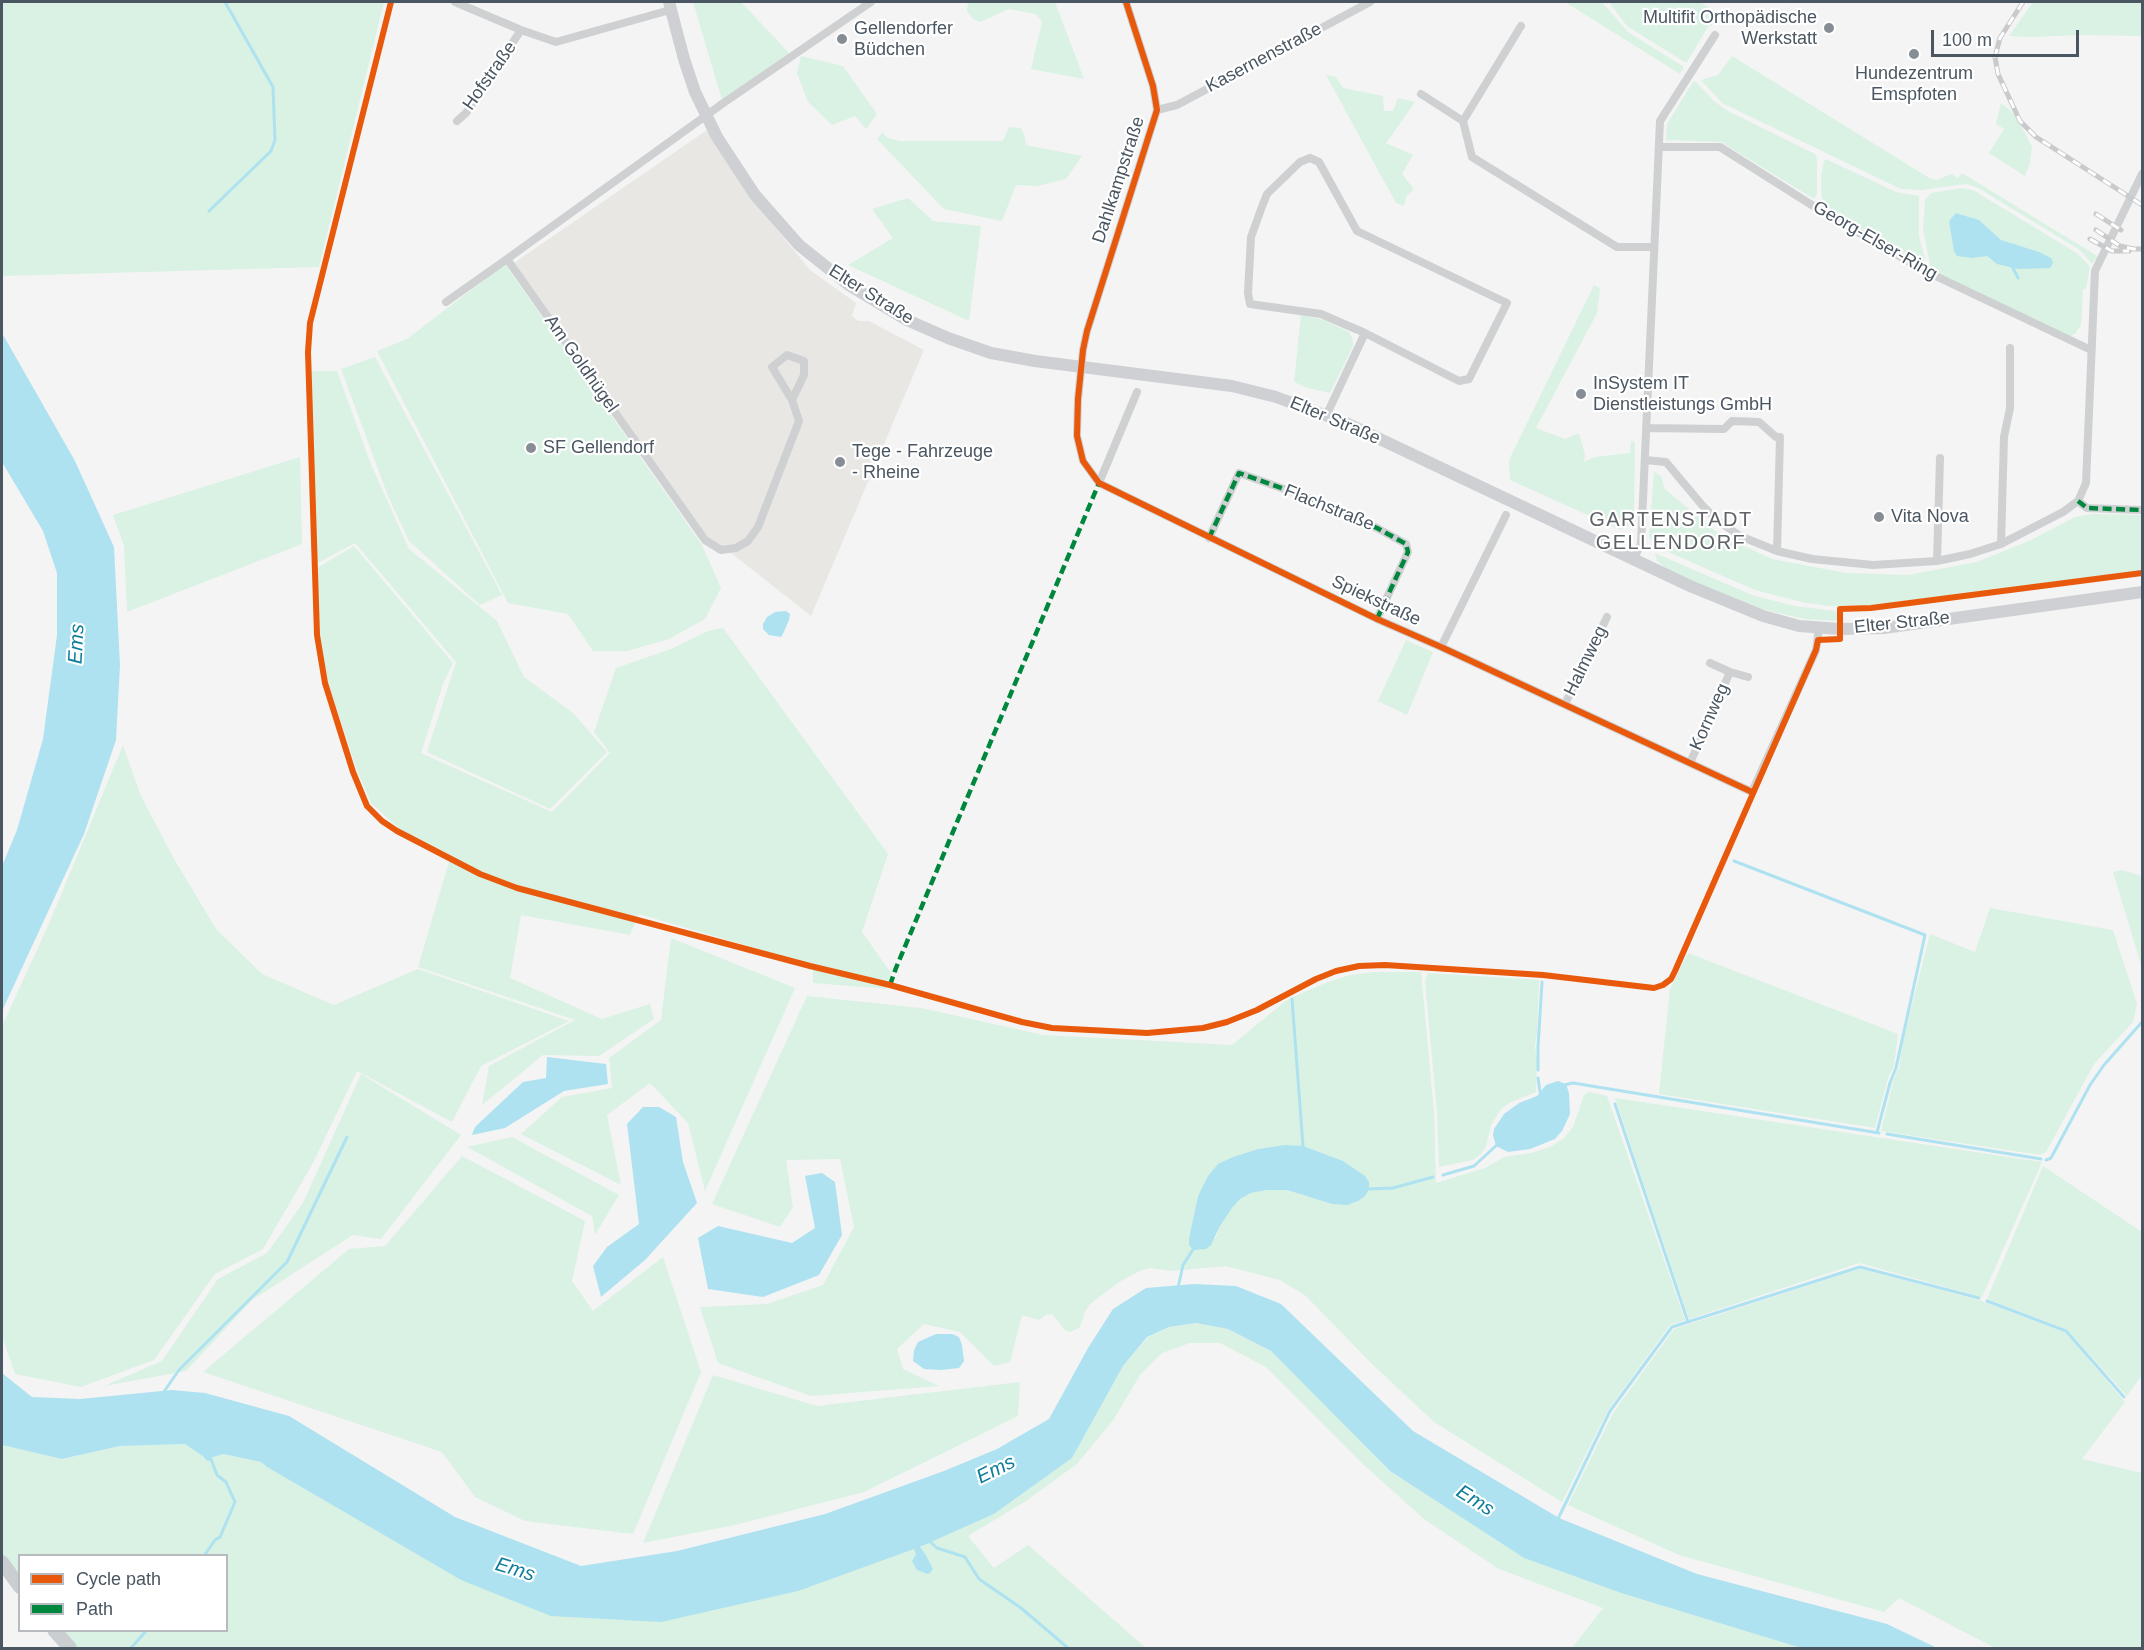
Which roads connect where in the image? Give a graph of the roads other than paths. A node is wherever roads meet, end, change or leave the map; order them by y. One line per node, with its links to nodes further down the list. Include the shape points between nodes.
1 (455, 2): 7 (street)
2 (871, 2): 11 (street)
3 (1126, 2): 10 (street, Dahlkampstraße)
4 (1370, 2): 10 (street, Kasernenstraße, via 1177,105)
5 (669, 6): 7 (street, via 556,42); 11 (main road, Elter Straße, via 691,81)
6 (1521, 26): 13 (street)
7 (521, 30): 12 (street, Hofstraße)
8 (1714, 35): 14 (street, via 1660,121)
9 (1421, 94): 13 (street)
10 (1157, 110): 22 (street, Dahlkampstraße, via 1087,330)
11 (707, 116): 17 (street); 22 (main road, Elter Straße, via 732,163 772,216 799,245 849,285 907,320 948,338 991,352)
12 (457, 121)
13 (1463, 121): 16 (street, via 1472,157 1617,247)
14 (1659, 147): 16 (street); 21 (street, Georg-Elser-Ring, via 1720,147 1938,278)
15 (2142, 174): 21 (street, via 2095,271)
16 (1654, 247): 26 (street)
17 (507, 259): 18 (street); 24 (street, Am Goldhügel, via 705,540 721,550 748,541 758,527 799,421)
18 (446, 302)
19 (1365, 333): 19 (street, via 1459,381 1469,379 1506,303 1357,231 1319,162 1310,158 1300,162 1267,194 1251,237 1250,304 1321,314); 25 (street)
20 (2010, 348): 34 (street)
21 (2091, 350): 30 (street, via 2086,483)
22 (1081, 368): 25 (main road, Elter Straße, via 1232,386); 29 (street, Spiekstraße, via 1077,436 1083,461)
23 (1137, 392): 29 (street)
24 (792, 400): 24 (street, Am Goldhügel, via 772,367 787,355 804,361 804,375)
25 (1326, 416): 36 (main road, Elter Straße)
26 (1646, 428): 28 (street); 35 (street, via 1724,429 1732,421 1759,422 1780,437)
27 (1940, 458): 37 (street)
28 (1645, 460): 35 (street, via 1666,462 1717,520 1740,536); 36 (street, via 1641,543)
29 (1099, 483): 33 (street, Spiekstraße)
30 (2078, 501): 31 (street, via 2087,508); 34 (street)
31 (2142, 510)
32 (1506, 515): 42 (street)
33 (1209, 538): 40 (street, Spiekstraße); 40 (street, Flachstraße, via 1239,473 1377,528 1406,544 1408,552)
34 (2001, 544): 37 (street)
35 (1777, 551): 37 (street, via 1873,565)
36 (1633, 560): 41 (main road, Elter Straße, via 1763,616)
37 (1937, 561)
38 (2142, 592): 41 (main road, Elter Straße, via 1884,628)
39 (1607, 617): 46 (street, Halmweg)
40 (1377, 619): 42 (street, Spiekstraße)
41 (1819, 628): 47 (street, Spiekstraße, via 1816,650 1752,792)
42 (1441, 646): 46 (street, Spiekstraße)
43 (1710, 663): 44 (street, Kornweg)
44 (1730, 672): 45 (street, Kornweg); 47 (street, Kornweg)
45 (1748, 677)
46 (1565, 704): 47 (street, Spiekstraße)
47 (1690, 763)
48 (2, 1562): 49 (main road)
49 (18, 1584)
50 (56, 1632): 51 (main road)
51 (70, 1648)

